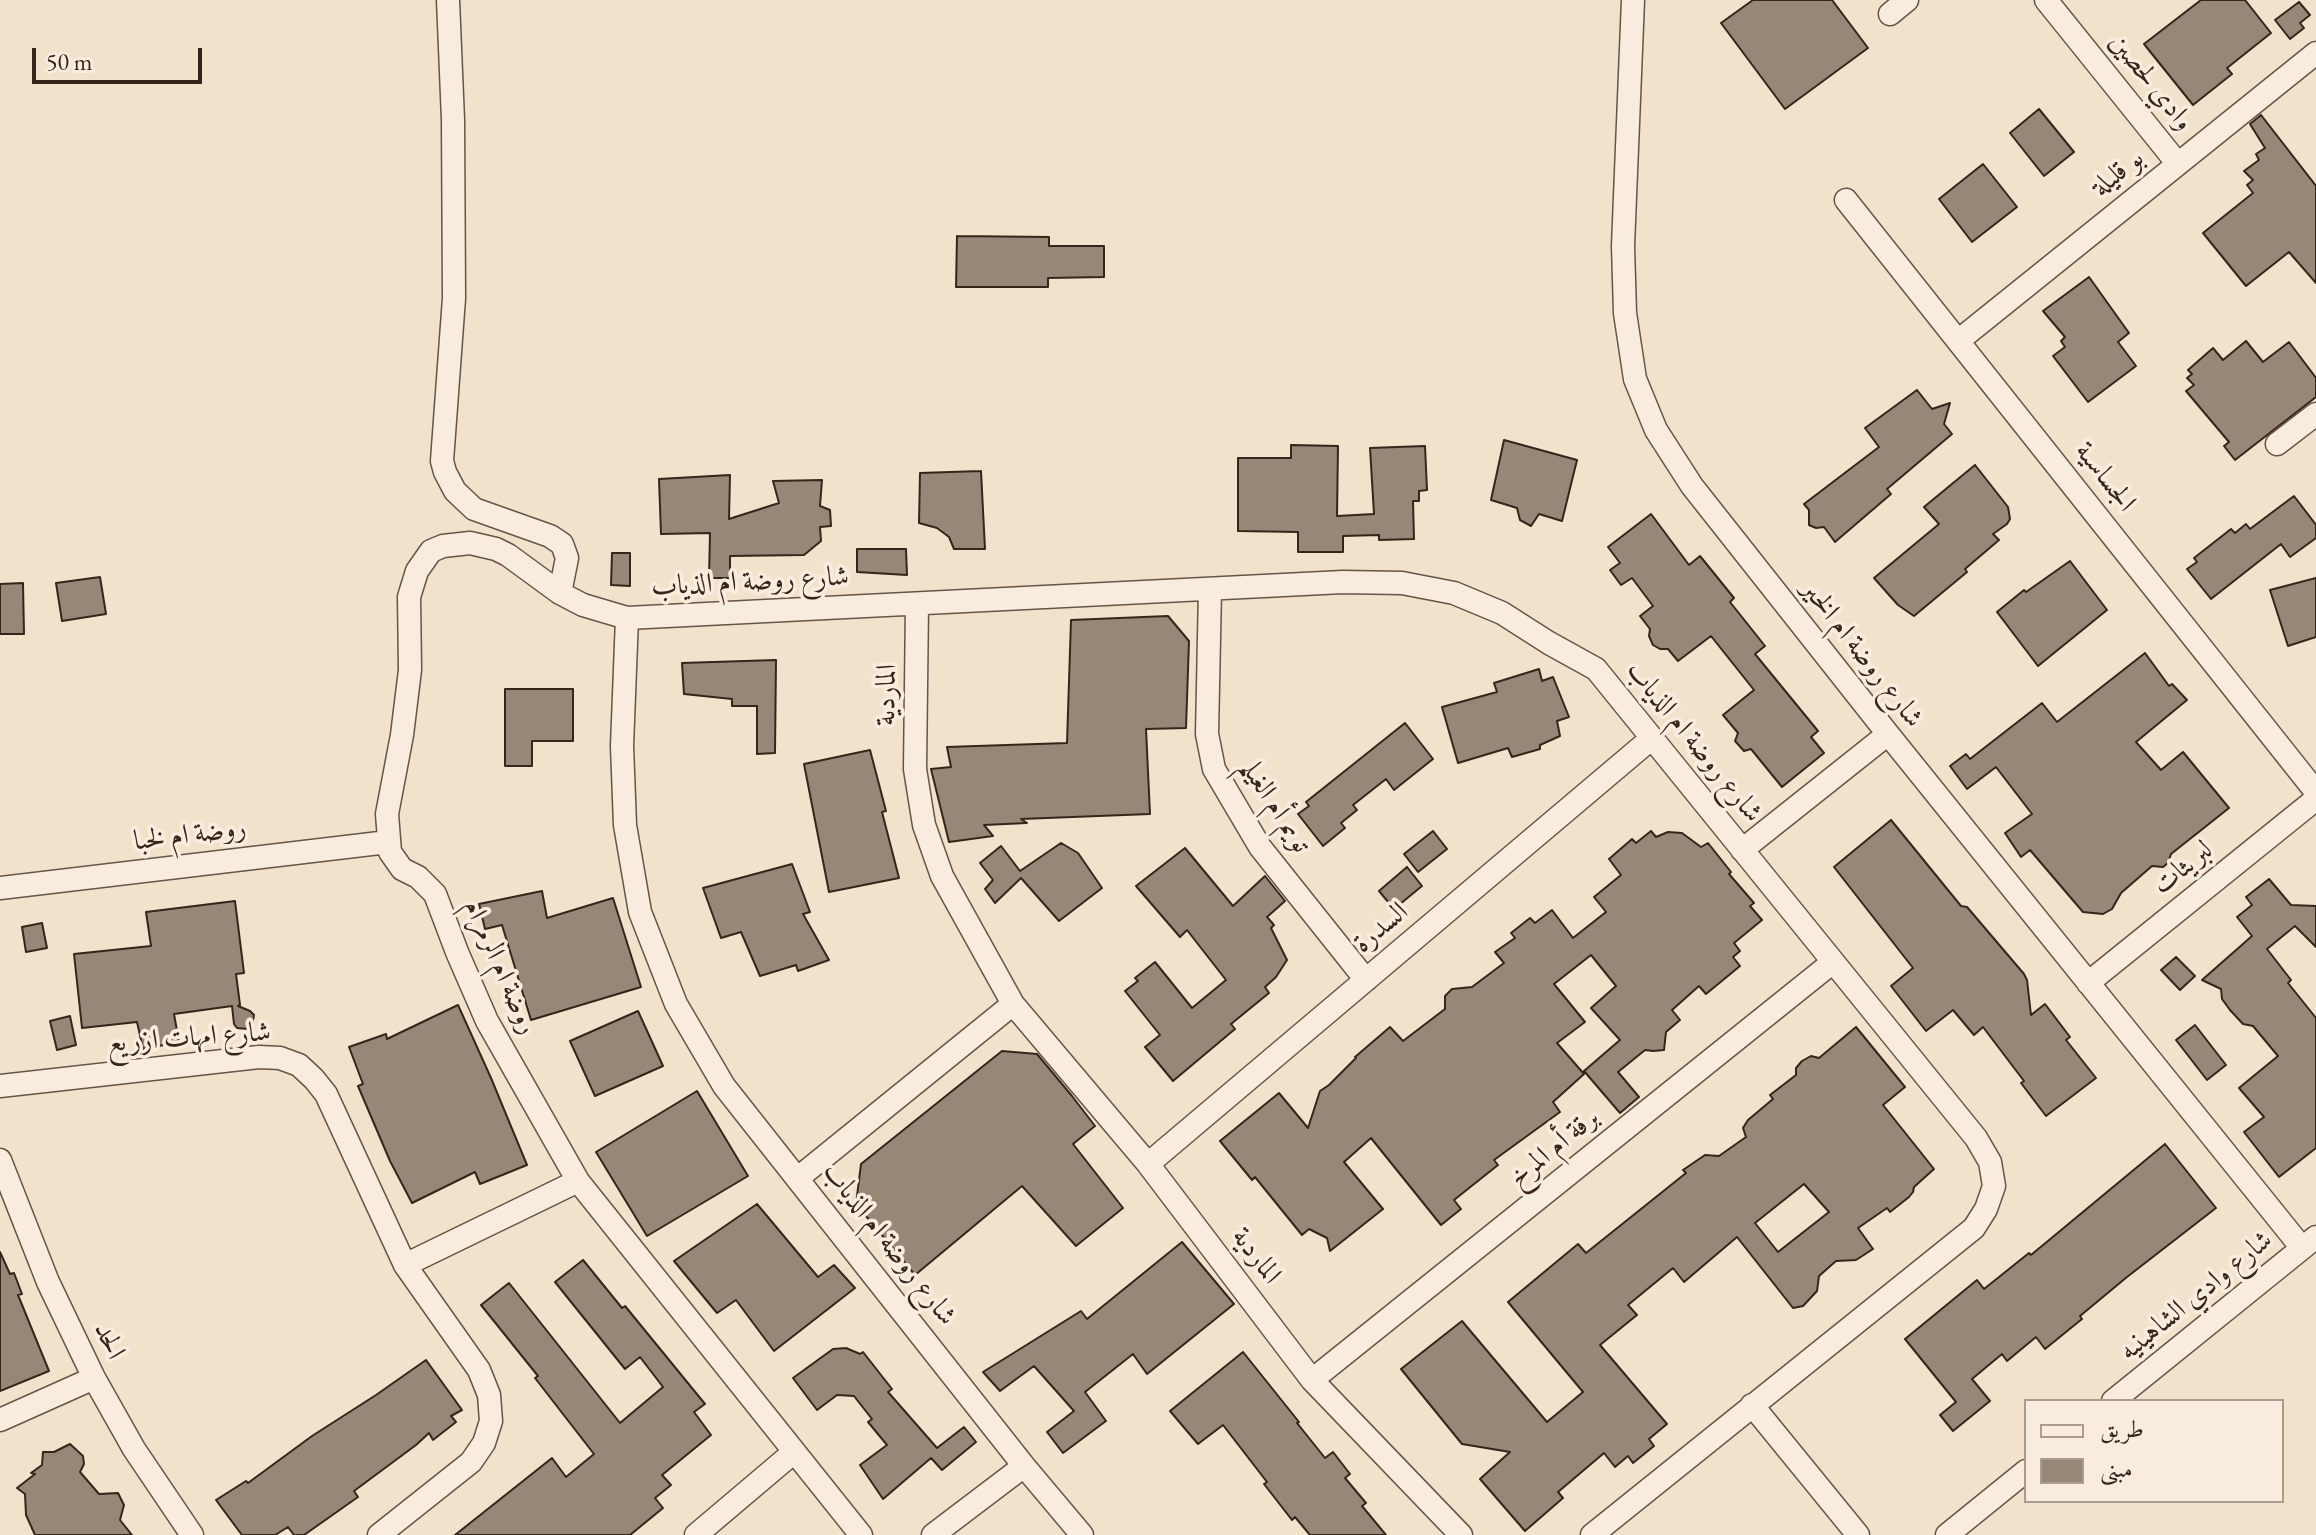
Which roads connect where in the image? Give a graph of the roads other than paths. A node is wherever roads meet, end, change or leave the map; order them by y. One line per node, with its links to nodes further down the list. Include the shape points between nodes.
1 (448, 0): 11 (street, via 454,298 442,461 455,491 474,509 562,544 567,558)
2 (1633, 0): 14 (street, شارع روضة ام الخير, via 1623,246 1625,313 1635,379 1656,430 1692,486)
3 (2046, 0): 5 (street, وادي لحصين)
4 (2316, 53): 5 (street, بو قليلة)
5 (2178, 164): 7 (street, بو قليلة)
6 (1846, 200): 7 (street, الجساسية)
7 (1958, 341): 16 (street, الجساسية)
8 (2316, 414): 9 (street)
9 (2277, 444)
10 (1210, 590): 12 (street, شارع روضة ام الذياب); 15 (street, شارع روضة ام الذياب, via 1343,582 1402,583 1454,593 1502,613 1596,669); 22 (street, تويم أم الغيلم, via 1207,734 1214,769 1260,847)
11 (560, 593): 13 (street); 18 (street, via 508,555 484,545 443,546 423,561 409,597 407,699 387,814)
12 (917, 605): 13 (street, شارع روضة ام الذياب); 24 (street, الماردية, via 915,769 924,825 942,876)
13 (627, 618): 28 (street, شارع روضة ام الذياب, via 625,825 640,912 676,1004 724,1086)
14 (1888, 734): 19 (street, شارع روضة ام الذياب); 23 (street, شارع روضة ام الخير)
15 (1652, 738): 19 (street, شارع روضة ام الذياب); 22 (street, السدرة)
16 (2316, 792)
17 (2316, 799): 23 (street, لبريثات)
18 (388, 842): 20 (street, روضة ام لخبا); 29 (street, روضة ام الرمرام, via 395,862 435,894 487,1021)
19 (1742, 850): 21 (street, شارع روضة ام الذياب)
20 (0, 888)
21 (1833, 962): 33 (street, برقة أم المرخ); 35 (street, شارع روضة ام الذياب, via 1976,1138 1990,1162 1994,1186 1974,1228)
22 (1366, 980): 27 (street, السدرة)
23 (2088, 983): 30 (street, شارع روضة ام الخير)
24 (1013, 1004): 27 (street, الماردية); 28 (street)
25 (0, 1086): 31 (street, شارع امهات ازريع, via 259,1057 299,1065 326,1094)
26 (0, 1160): 32 (street, الحد, via 48,1282)
27 (1148, 1164): 33 (street, الماردية)
28 (798, 1178): 38 (street, شارع روضة ام الذياب)
29 (578, 1181): 31 (street); 37 (street, روضة ام الرمرام)
30 (2309, 1242): 34 (street, شارع وادي الشاهينيه)
31 (405, 1265): 41 (street, شارع امهات ازريع, via 479,1370 489,1395 491,1421 471,1462)
32 (94, 1378): 36 (street); 40 (street, الحد)
33 (1312, 1380): 46 (street, الماردية)
34 (2115, 1399)
35 (1752, 1405): 47 (street, شارع روضة ام الذياب); 48 (street)
36 (0, 1420)
37 (794, 1452): 42 (street); 43 (street, روضة ام الرمرام)
38 (1024, 1466): 44 (street); 45 (street, شارع روضة ام الذياب)
39 (2024, 1473): 49 (street)
40 (192, 1535)
41 (379, 1535)
42 (696, 1535)
43 (861, 1535)
44 (933, 1535)
45 (1082, 1535)
46 (1461, 1535)
47 (1592, 1535)
48 (1858, 1535)
49 (1947, 1535)

